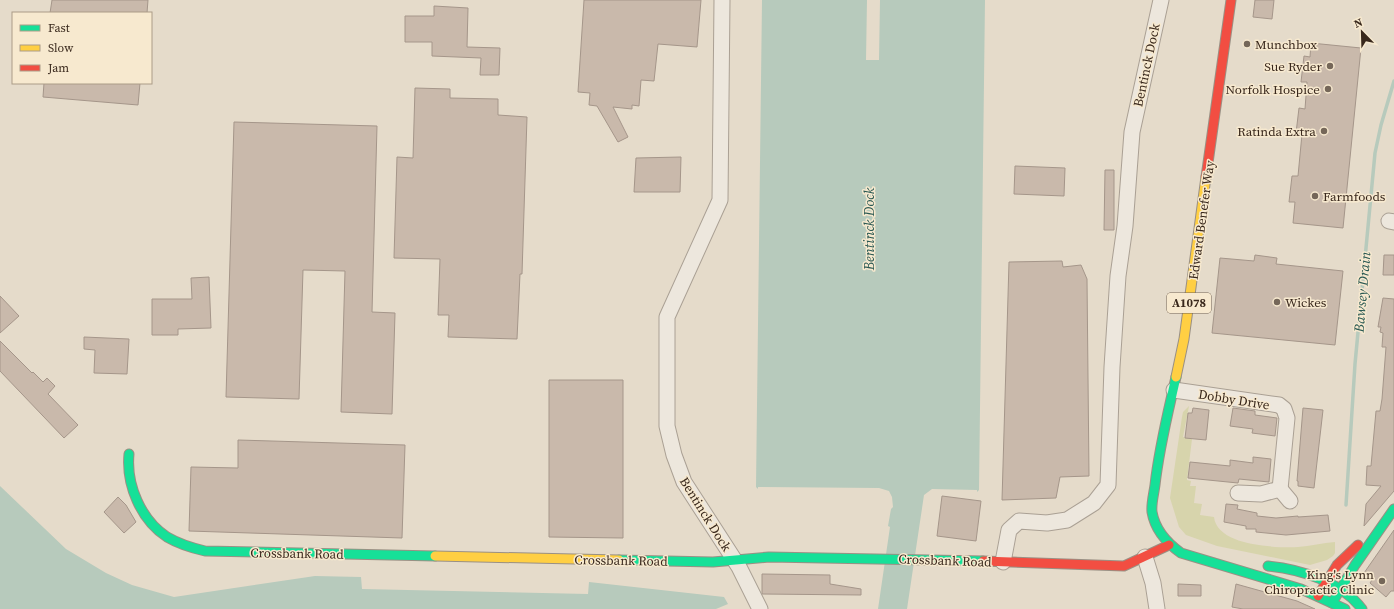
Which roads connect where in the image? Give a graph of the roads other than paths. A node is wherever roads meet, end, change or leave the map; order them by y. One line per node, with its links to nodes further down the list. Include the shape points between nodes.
1 (722, 0): 13 (street, Bentinck Dock, via 720,200 667,317 667,426 684,482)
2 (1161, 0): 14 (street, Bentinck Dock, via 1132,132 1125,226 1118,276 1108,485 1094,503 1067,520 1047,523 1019,521 1009,530)
3 (1231, 0): 4 (street, Edward Benefer Way / A1078, via 1184,339)
4 (1174, 390): 6 (street, Dobby Drive, via 1282,407 1288,418); 11 (street, Edward Benefer Way / A1078, via 1158,460 1152,512 1162,536)
5 (129, 454): 13 (street, Crossbank Road, via 126,465 129,484 156,528 167,537 205,551 713,562)
6 (1280, 489): 7 (street, via 1261,494); 8 (street)
7 (1238, 493)
8 (1290, 501)
9 (1394, 509): 10 (street)
10 (1388, 517): 16 (street, via 1337,565); 17 (street)
11 (1169, 545): 12 (street, Crossbank Road); 15 (street, Edward Benefer Way / A1078, via 1194,559)
12 (1145, 557): 14 (street, Crossbank Road, via 1124,566); 21 (street)
13 (734, 560): 14 (street, Crossbank Road, via 769,557); 20 (street, Bentinck Dock)
14 (1003, 562)
15 (1221, 564): 16 (street, Edward Benefer Way / A1078, via 1272,566); 18 (street, Edward Benefer Way / A1078)
16 (1326, 583): 17 (street, Edward Benefer Way / A1078); 18 (street)
17 (1339, 590): 19 (street); 23 (street, Edward Benefer Way / A1078, via 1352,597)
18 (1318, 596): 19 (street, A1078)
19 (1332, 603): 22 (street, A1078)
20 (760, 609)
21 (1157, 609)
22 (1345, 609)
23 (1362, 609)

